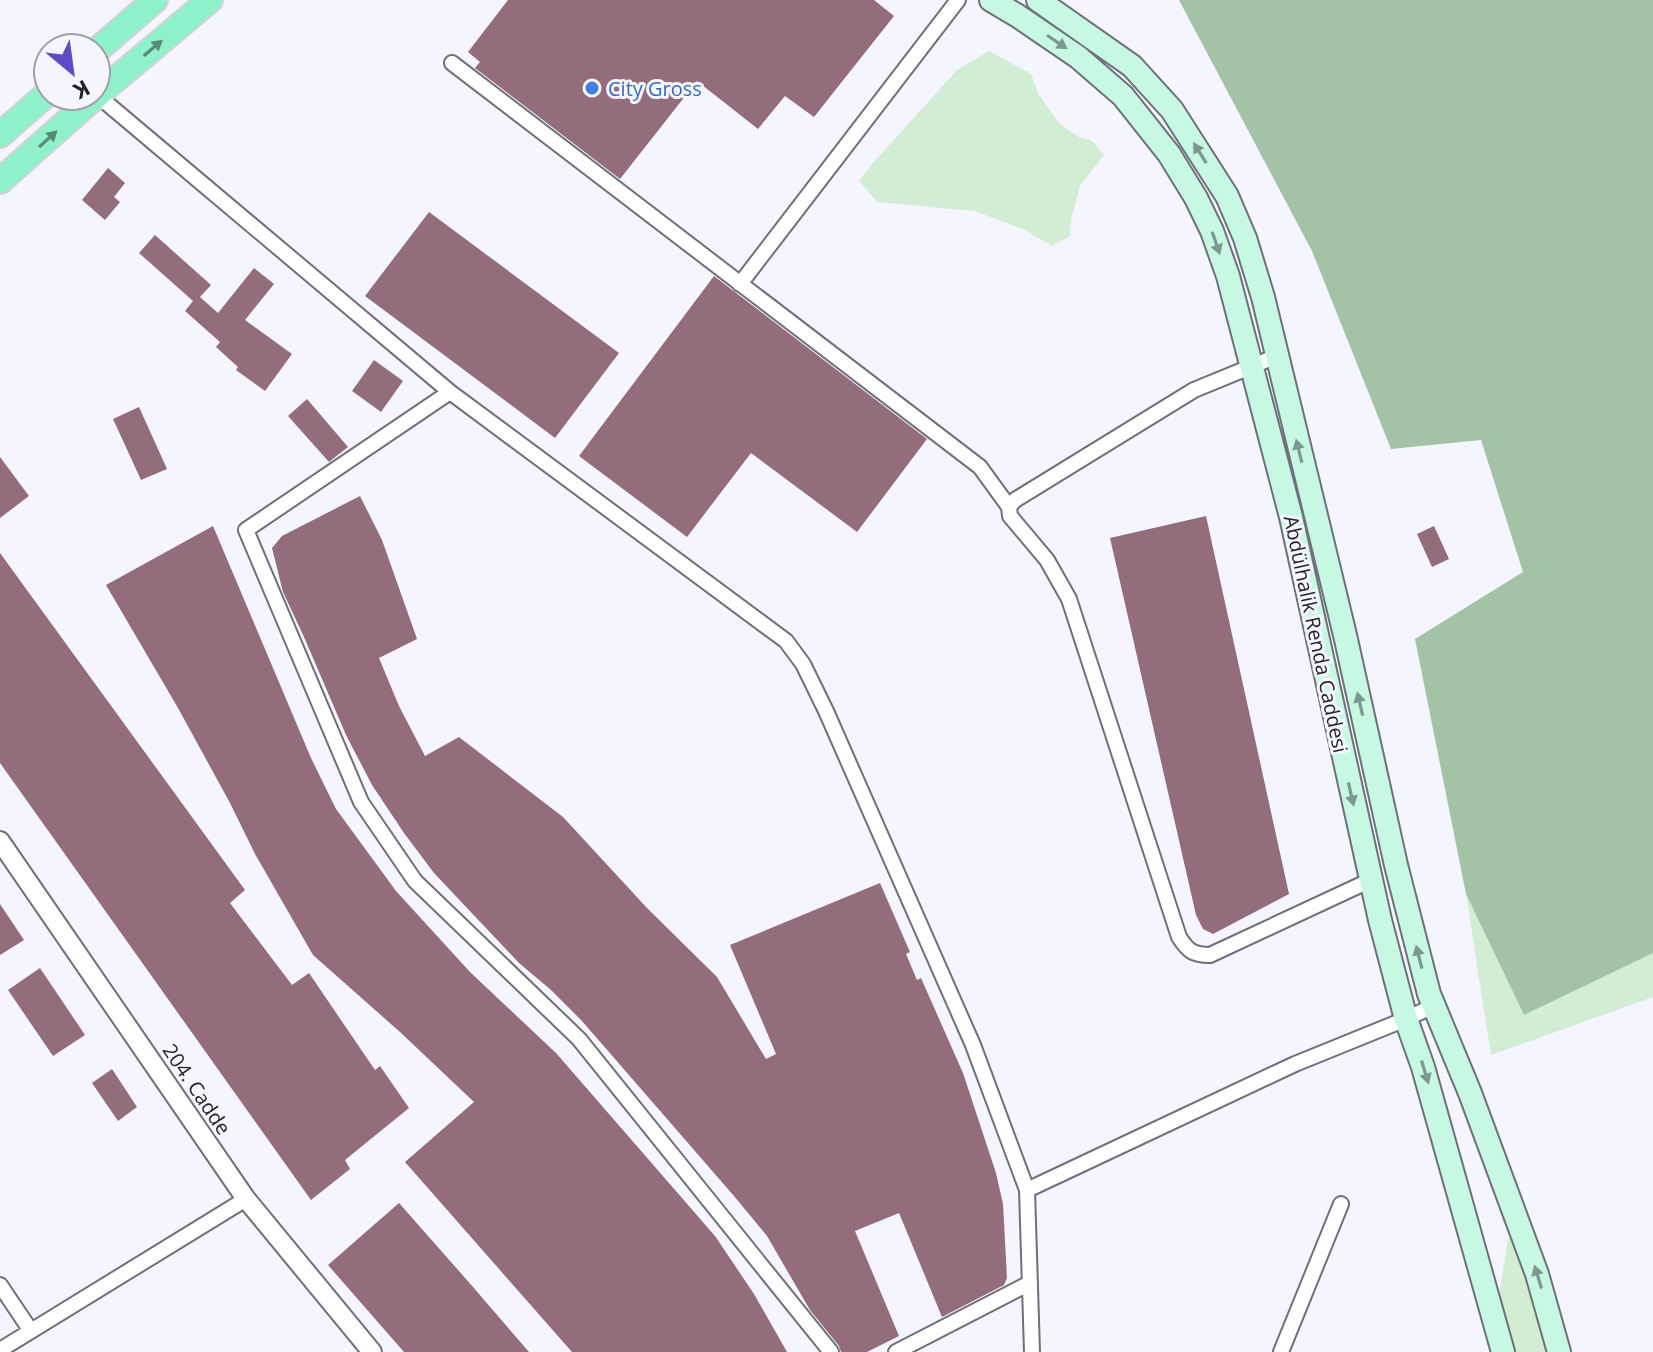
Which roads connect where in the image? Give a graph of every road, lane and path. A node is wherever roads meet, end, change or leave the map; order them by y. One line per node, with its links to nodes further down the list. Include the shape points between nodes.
1 (155, 0): 6 (main road)
2 (210, 0): 8 (main road, one-way to 2)
3 (958, 0): 14 (street)
4 (991, 0): 16 (main road, Abdülhalik Renda Caddesi, one-way to 16, via 1112,86 1169,154 1212,231)
5 (1038, 0): 15 (main road, Abdülhalik Renda Caddesi, one-way to 5, via 1245,238 1227,196 1172,110 1132,66)
6 (112, 37)
7 (452, 63): 14 (street)
8 (112, 82)
9 (32, 107): 12 (main road)
10 (112, 108): 17 (street)
11 (78, 112): 13 (main road, one-way to 11)
12 (0, 135)
13 (0, 181)
14 (740, 284): 18 (street, via 980,467)
15 (1277, 356): 16 (street); 21 (main road, Abdülhalik Renda Caddesi, one-way to 15)
16 (1251, 366): 18 (street, via 1194,390); 20 (main road, Abdülhalik Renda Caddesi, one-way to 20, via 1291,517)
17 (450, 392): 25 (street, via 786,641 803,664 973,1045); 33 (street, via 246,530 361,802 415,881 579,1039)
18 (1009, 507): 20 (street, via 1010,516 1047,560 1069,599 1187,949 1210,955)
19 (0, 841): 26 (street, 204. Cadde)
20 (1371, 880): 22 (main road, Abdülhalik Renda Caddesi)
21 (1433, 1006): 22 (street); 23 (main road, Abdülhalik Renda Caddesi)
22 (1406, 1019): 24 (main road, Abdülhalik Renda Caddesi, one-way to 24); 25 (street, via 1295,1064)
23 (1485, 1135): 24 (main road, via 1461,1136); 38 (main road, Abdülhalik Renda Caddesi, one-way to 23, via 1537,1274)
24 (1447, 1150): 37 (main road, Abdülhalik Renda Caddesi)
25 (1027, 1190): 28 (street)
26 (246, 1199): 30 (street); 32 (street, 204. Cadde)
27 (1341, 1204): 36 (street)
28 (1030, 1283): 34 (street); 35 (street)
29 (0, 1285): 30 (street)
30 (31, 1331): 31 (street)
31 (0, 1350)
32 (372, 1352)
33 (831, 1352)
34 (896, 1352)
35 (1032, 1352)
36 (1281, 1352)
37 (1503, 1352)
38 (1559, 1352)

